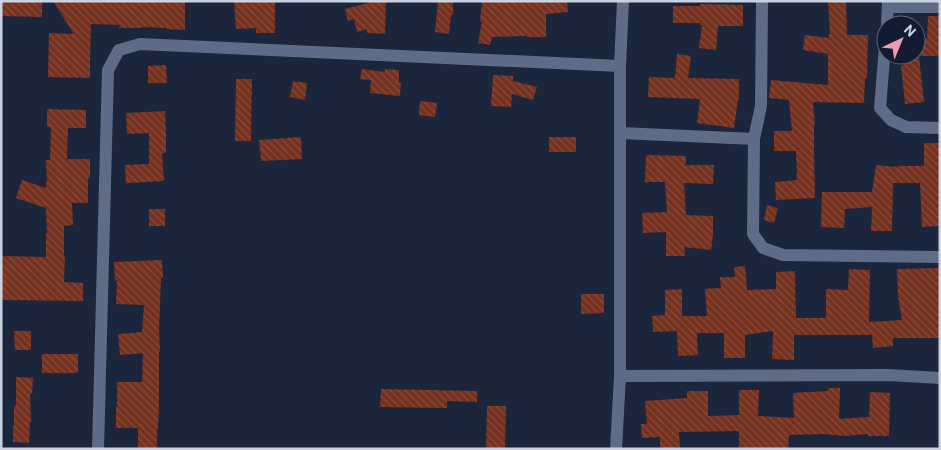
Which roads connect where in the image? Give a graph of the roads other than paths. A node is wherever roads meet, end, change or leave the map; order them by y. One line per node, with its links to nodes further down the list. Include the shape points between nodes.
1 (622, 1): 6 (street)
2 (762, 1): 9 (street, via 761,106)
3 (888, 4): 4 (street)
4 (940, 6)
5 (883, 65): 7 (street, via 880,108 891,120 906,127)
6 (620, 66): 8 (street); 13 (street, via 140,44 119,50 108,70)
7 (940, 128)
8 (621, 133): 9 (street); 11 (street)
9 (754, 139): 10 (street, via 753,234 763,248 783,255)
10 (940, 257)
11 (620, 376): 12 (street, via 888,375); 14 (street)
12 (940, 378)
13 (98, 449)
14 (616, 449)

